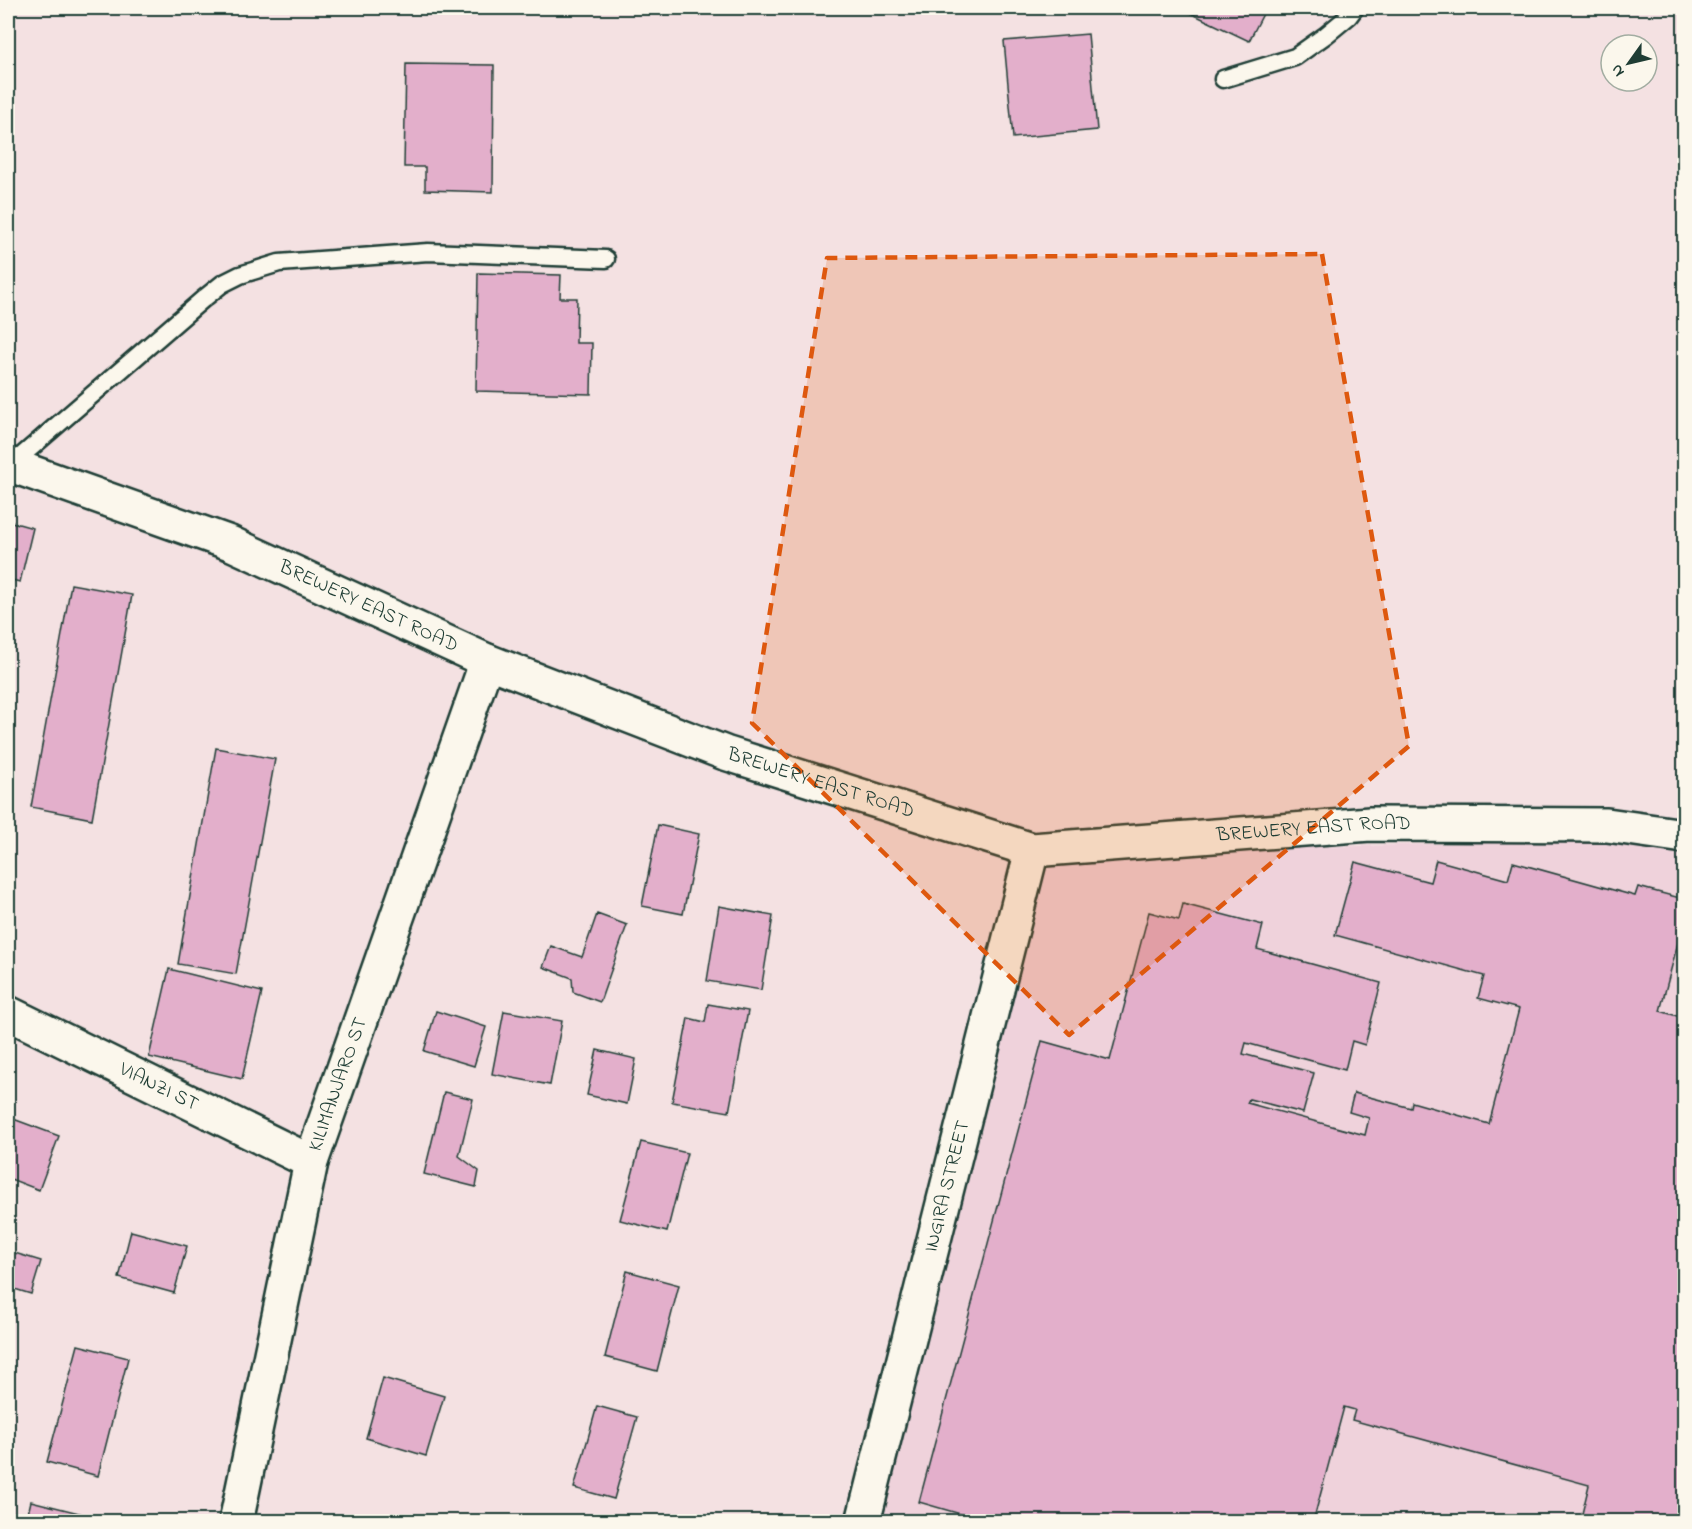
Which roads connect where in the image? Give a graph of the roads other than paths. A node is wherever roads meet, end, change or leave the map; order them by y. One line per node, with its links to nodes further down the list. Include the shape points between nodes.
1 (1355, 8): 2 (lane, via 1295,57)
2 (1223, 79)
3 (606, 259): 4 (lane, via 428,252 279,263 240,275 202,300)
4 (9, 464): 5 (street, BREWERY EAST ROAD, via 230,543)
5 (487, 661): 7 (street, BREWERY EAST ROAD, via 726,753); 9 (street, KILIMANJARO ST)
6 (1684, 836): 7 (street, BREWERY EAST ROAD, via 1607,825 1370,824)
7 (1032, 850): 11 (street, INGIRA STREET)
8 (8, 1013): 9 (street, VIANZI ST)
9 (311, 1162): 10 (street, KILIMANJARO ST)
10 (236, 1521)
11 (863, 1521)

